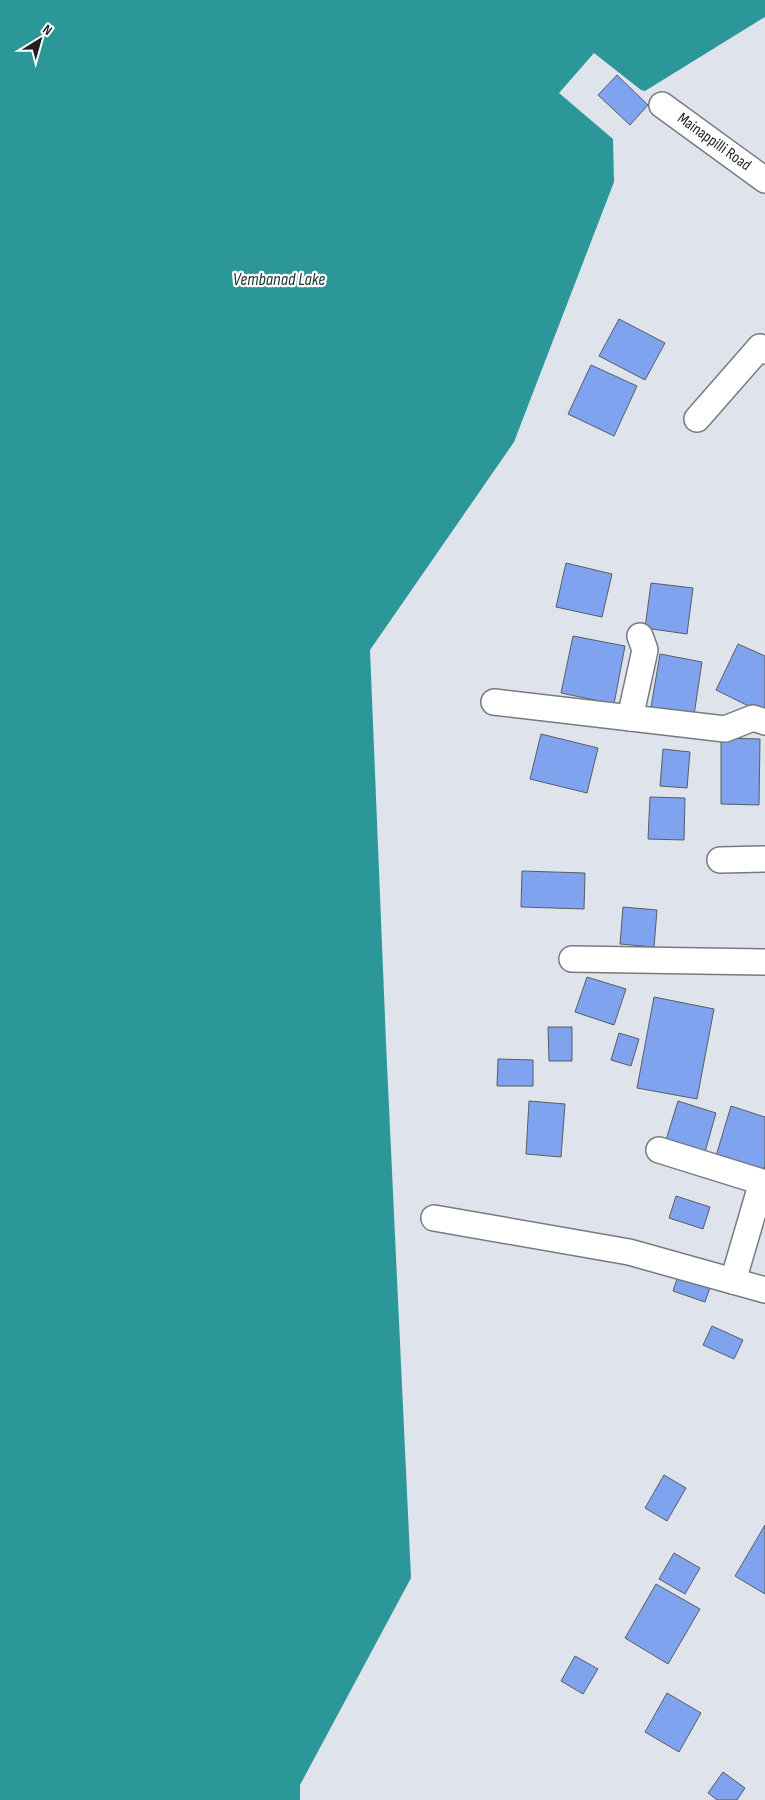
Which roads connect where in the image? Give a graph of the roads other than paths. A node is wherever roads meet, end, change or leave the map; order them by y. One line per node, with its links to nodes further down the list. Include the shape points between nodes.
1 (662, 105): 2 (street, Mainappilli Road)
2 (765, 180)
3 (765, 350): 4 (street, via 760,347)
4 (697, 419)
5 (640, 636): 7 (street, via 646,650)
6 (494, 702): 7 (street)
7 (630, 718): 8 (street, via 725,730 753,718)
8 (765, 722)
9 (765, 859): 10 (street)
10 (720, 860)
11 (572, 959): 12 (street)
12 (765, 962)
13 (659, 1150): 15 (street, via 762,1182)
14 (434, 1218): 15 (street, via 629,1252)
15 (734, 1281): 16 (street)
16 (765, 1290)

